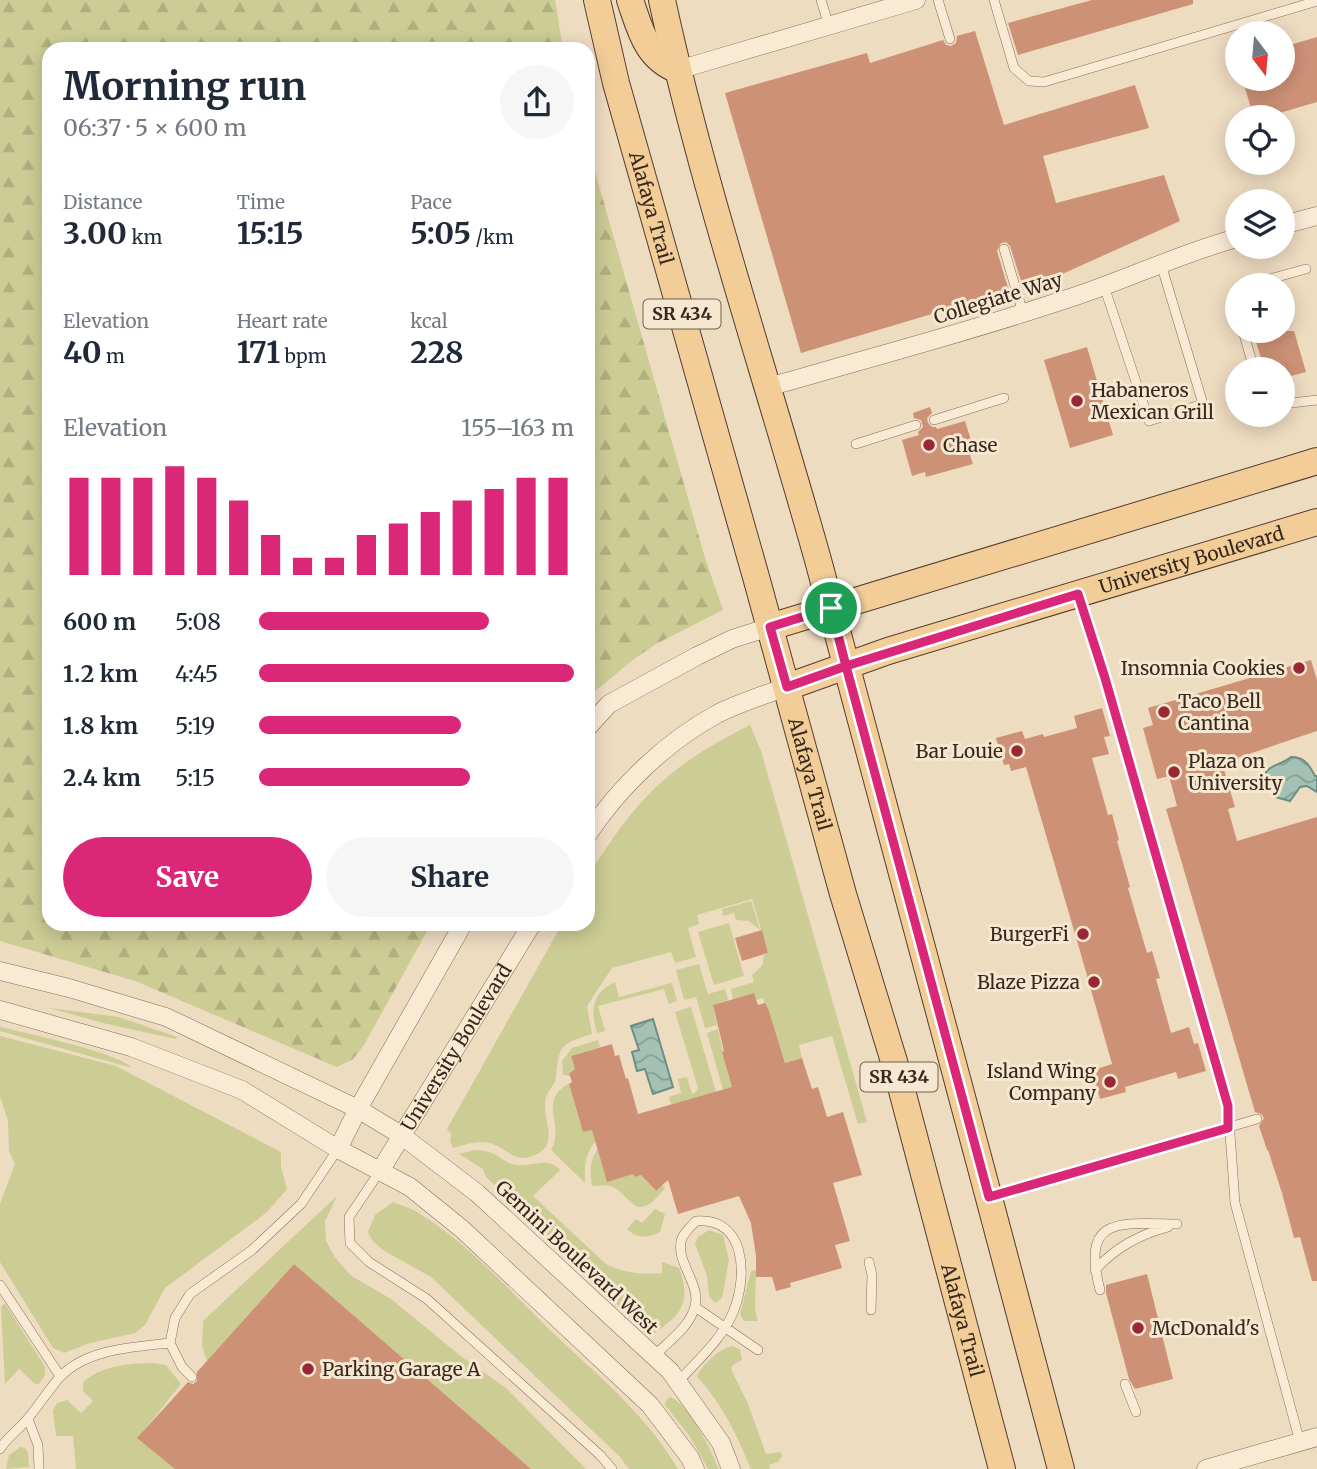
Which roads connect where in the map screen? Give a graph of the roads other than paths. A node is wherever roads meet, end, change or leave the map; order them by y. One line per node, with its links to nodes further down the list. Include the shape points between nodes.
1 (597, 0): 35 (main road, Alafaya Trail / SR 434, via 616,83)
2 (630, 0): 14 (main road, via 650,50)
3 (662, 0): 14 (main road, SR 434)
4 (821, 0): 12 (lane)
5 (916, 0): 10 (street)
6 (938, 0): 13 (lane)
7 (994, 0): 11 (lane, via 1014,68 1029,81 1044,82)
8 (1305, 0): 11 (lane)
9 (1317, 1): 11 (lane)
10 (885, 4): 12 (street)
11 (1296, 8)
12 (829, 26): 14 (street)
13 (950, 38)
14 (677, 70): 24 (main road, SR 434)
15 (1317, 215): 16 (street)
16 (1295, 221)
17 (1225, 241): 19 (street, Collegiate Way)
18 (1004, 249): 23 (lane)
19 (1161, 264): 22 (street, Collegiate Way); 22 (lane, via 1203,404 1149,421)
20 (1306, 269): 21 (lane)
21 (1292, 273)
22 (1104, 286): 23 (street, Collegiate Way)
23 (1023, 313): 24 (street, Collegiate Way)
24 (768, 387): 34 (main road, SR 434)
25 (1004, 398): 28 (lane)
26 (1317, 400): 27 (lane)
27 (1295, 403)
28 (934, 420)
29 (916, 425): 30 (lane)
30 (856, 444)
31 (1317, 461): 34 (main road)
32 (1317, 522): 33 (main road, University Boulevard)
33 (1078, 594): 36 (main road, University Boulevard); 46 (lane, via 1228,1106)
34 (831, 608): 35 (main road); 36 (main road, SR 434)
35 (770, 627): 37 (main road, Alafaya Trail / SR 434); 38 (street, via 732,639 631,692 609,704)
36 (846, 666): 37 (main road, University Boulevard); 50 (main road, SR 434)
37 (787, 687): 39 (street, University Boulevard, via 716,715 671,744 625,786); 73 (main road, Alafaya Trail / SR 434, via 896,1068)
38 (595, 719)
39 (595, 825)
40 (459, 931): 44 (street)
41 (528, 931): 47 (street, University Boulevard)
42 (0, 971): 44 (street, Gemini Boulevard West, via 166,1017)
43 (0, 1010): 48 (street, via 131,1047 242,1090)
44 (358, 1109): 47 (street, Gemini Boulevard West); 48 (street)
45 (1257, 1119): 46 (lane)
46 (1228, 1128): 50 (lane); 67 (lane, via 1235,1203)
47 (401, 1135): 49 (street, University Boulevard); 60 (street, Gemini Boulevard West, via 477,1194)
48 (338, 1149): 49 (street); 58 (lane, via 301,1204 252,1250 190,1294 175,1318)
49 (380, 1171): 70 (lane, via 349,1217 351,1243 369,1262 427,1299); 71 (street, via 410,1187 462,1228 640,1395)
50 (989, 1197): 74 (main road, SR 434)
51 (869, 1262): 56 (lane)
52 (1095, 1269): 52 (lane, via 1099,1234 1132,1224 1177,1224 1131,1241); 54 (lane)
53 (0, 1285): 61 (lane)
54 (1100, 1290)
55 (695, 1307): 57 (lane); 57 (lane, via 680,1248 682,1236 696,1221 710,1220 729,1229 739,1255 739,1289); 60 (lane, via 685,1325)
56 (871, 1310)
57 (726, 1326): 59 (lane); 63 (lane)
58 (170, 1343): 61 (lane, via 121,1348 83,1361); 62 (lane)
59 (758, 1350)
60 (653, 1356): 63 (street, Gemini Boulevard West)
61 (60, 1376): 66 (lane)
62 (192, 1377)
63 (678, 1382): 72 (street, Gemini Boulevard West, via 721,1443)
64 (1125, 1384): 65 (lane)
65 (1136, 1412)
66 (28, 1419): 68 (lane); 69 (lane, via 38,1445)
67 (1309, 1439): 75 (street)
68 (0, 1449)
69 (39, 1469)
70 (612, 1469)
71 (695, 1469)
72 (731, 1469)
73 (1002, 1469)
74 (1061, 1469)
75 (1206, 1469)

